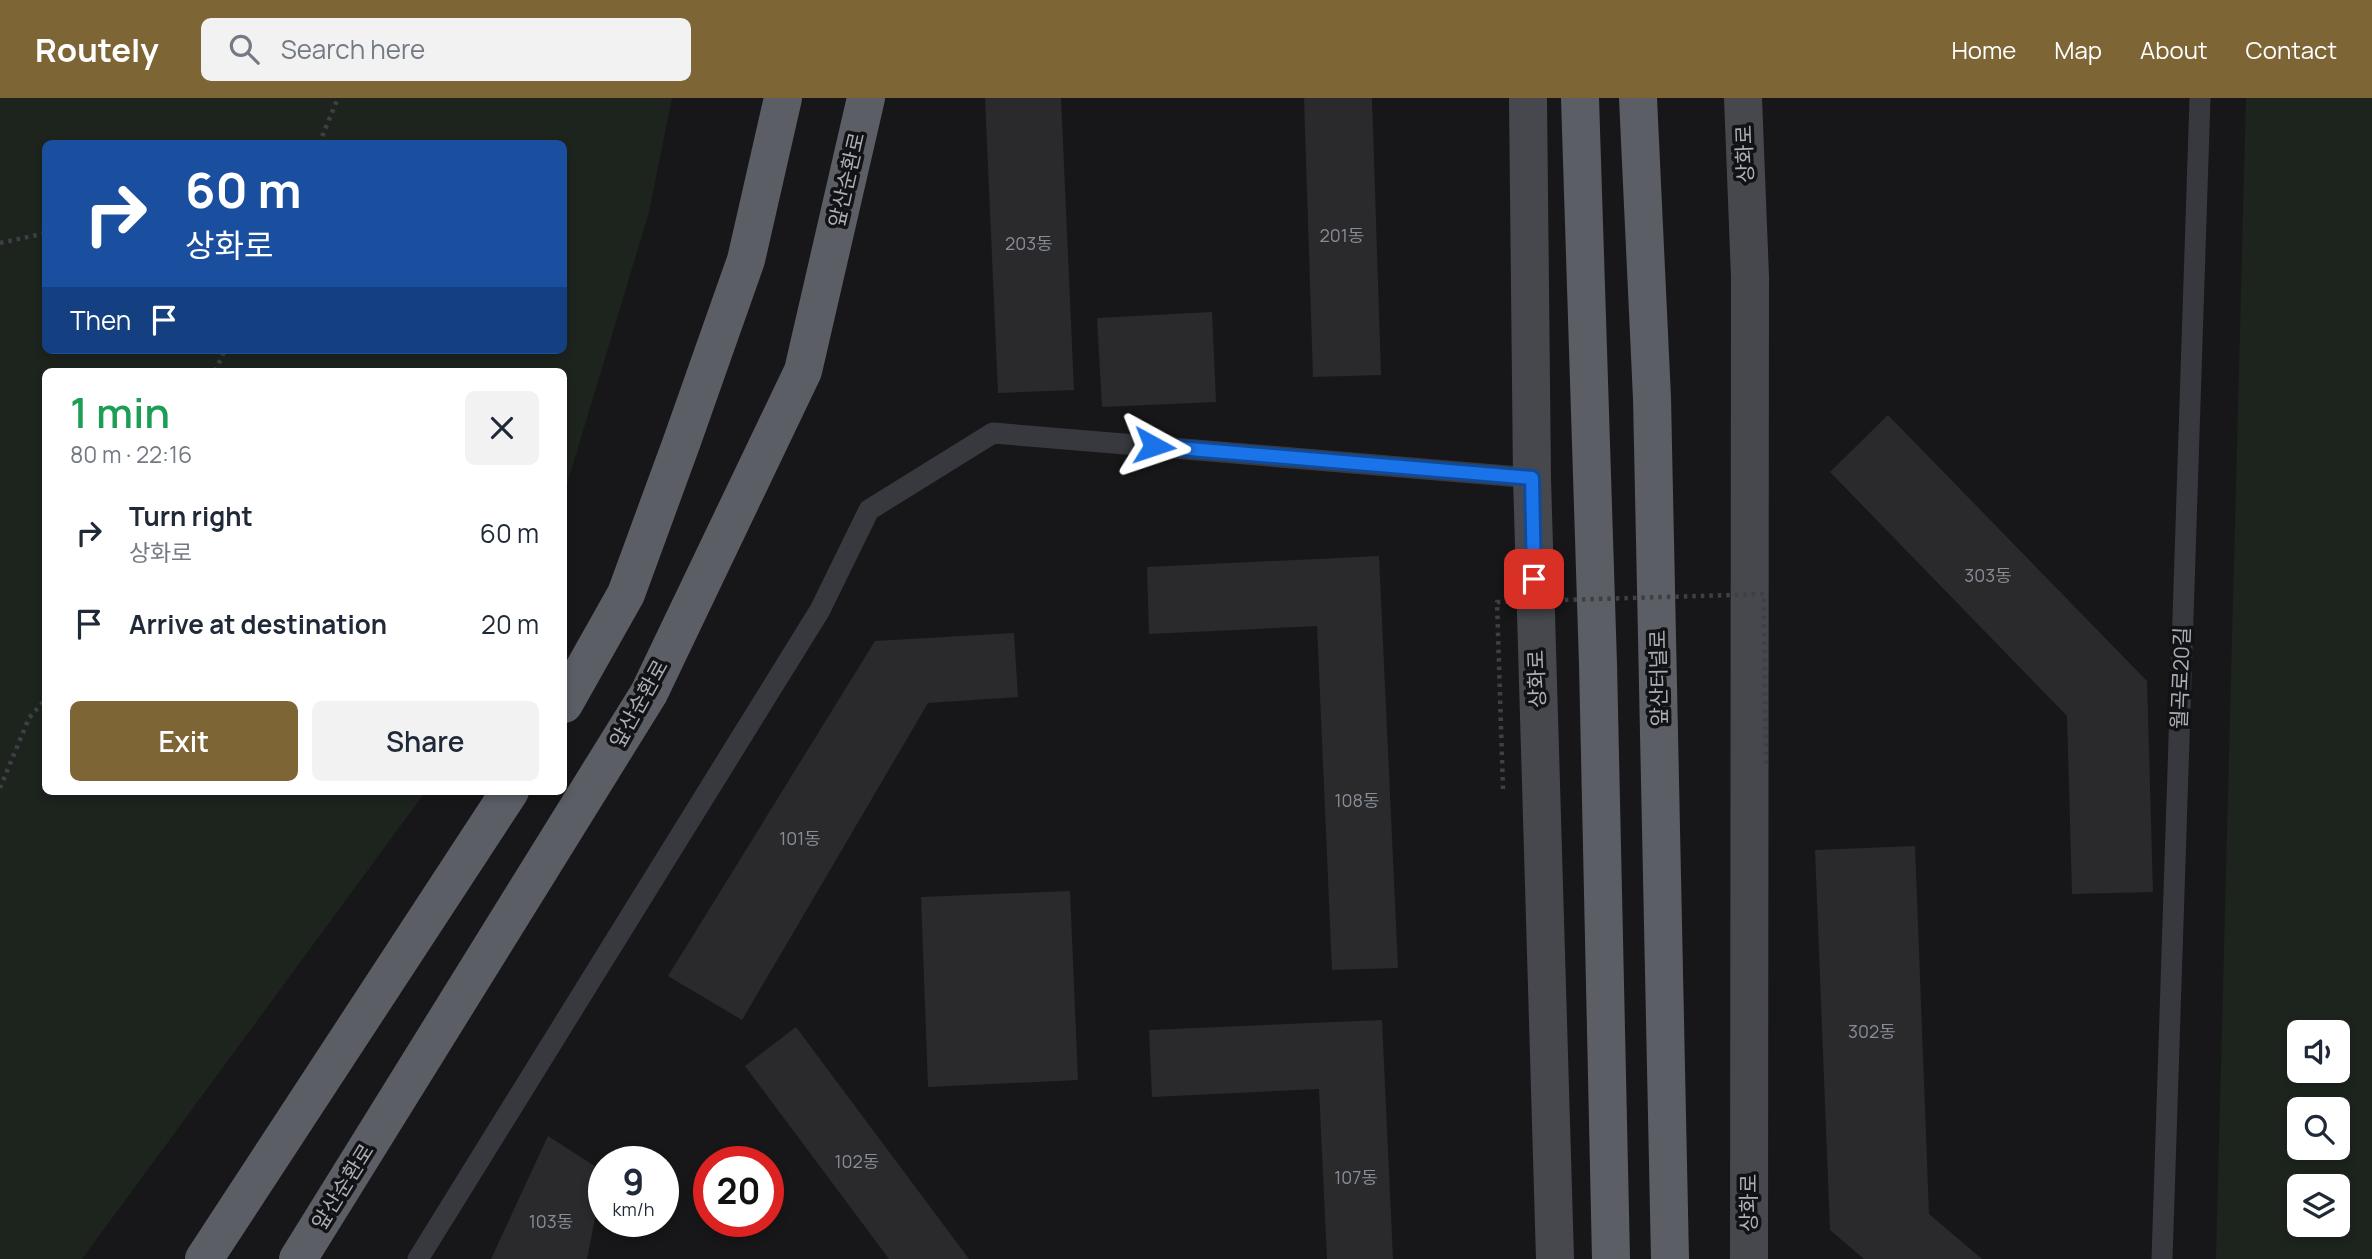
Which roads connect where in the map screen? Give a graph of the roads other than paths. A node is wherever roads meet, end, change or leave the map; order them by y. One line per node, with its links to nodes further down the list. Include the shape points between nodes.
1 (783, 98): 9 (highway, via 746,260 677,456 626,594)
2 (866, 98): 12 (highway, 앞산순환로, via 803,370 649,692)
3 (1528, 98): 8 (main road, 상화로)
4 (1580, 98): 15 (highway)
5 (1638, 98): 16 (highway, 앞산터널로, via 1652,398)
6 (1743, 98): 17 (main road, 상화로, via 1750,277)
7 (2200, 98): 18 (lane, 월곡로20길)
8 (1532, 478): 13 (lane, via 993,433 869,510 820,610); 14 (main road, 상화로)
9 (567, 699)
10 (507, 795): 11 (highway)
11 (204, 1259)
12 (299, 1259)
13 (418, 1259)
14 (1555, 1259)
15 (1611, 1259)
16 (1670, 1259)
17 (1749, 1259)
18 (2162, 1259)

